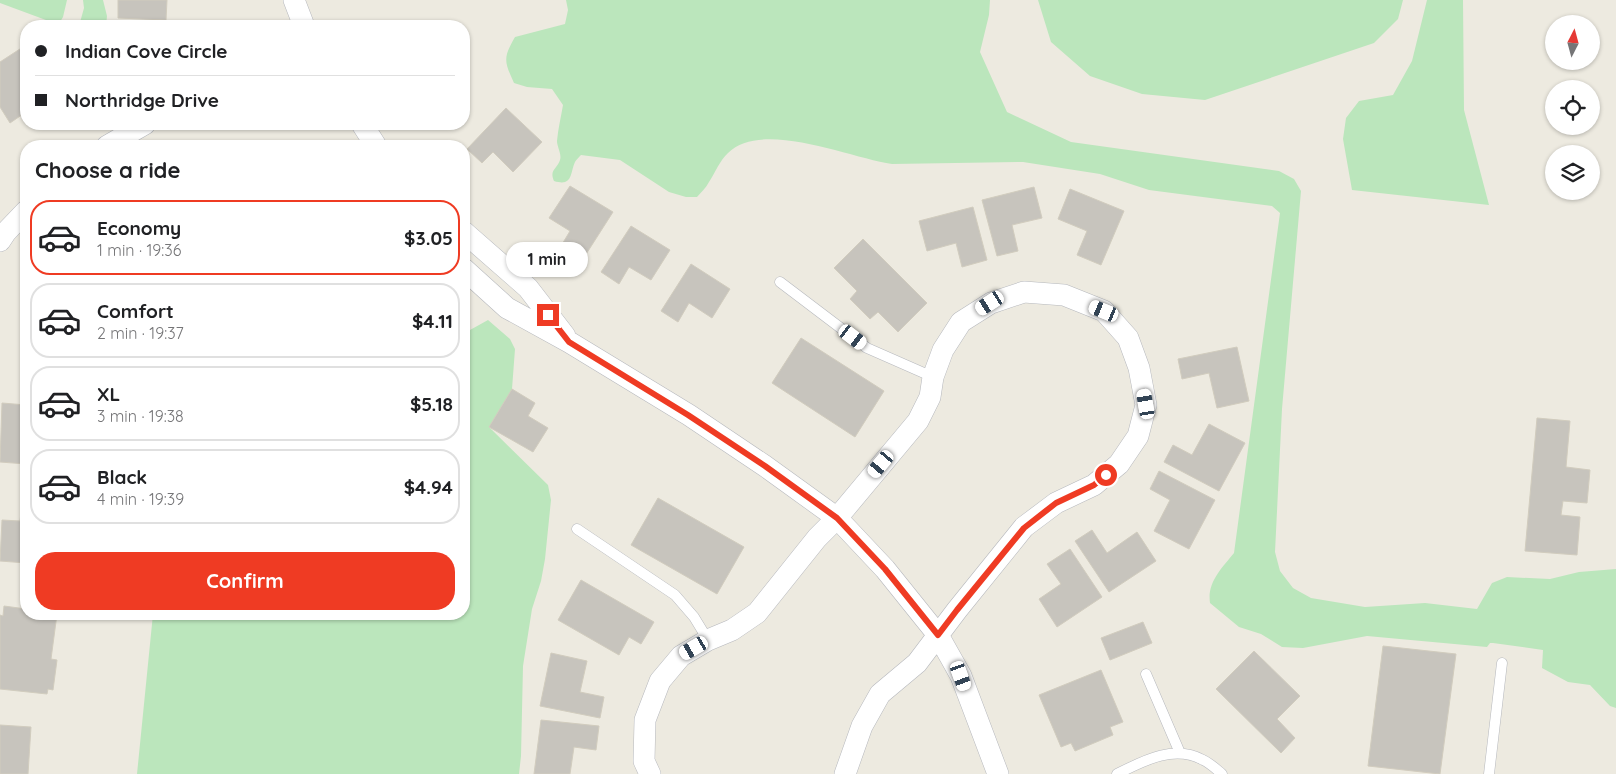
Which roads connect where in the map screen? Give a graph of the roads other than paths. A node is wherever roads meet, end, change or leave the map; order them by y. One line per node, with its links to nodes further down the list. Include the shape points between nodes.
1 (294, 0): 2 (street)
2 (302, 20)
3 (135, 130): 4 (street)
4 (117, 140)
5 (20, 217): 7 (street)
6 (470, 237): 10 (street, via 528,288)
7 (0, 241)
8 (470, 274): 10 (street, via 507,308)
9 (780, 282): 11 (lane, via 867,348)
10 (569, 342): 12 (street, via 696,420)
11 (933, 377): 12 (street, via 930,397 918,420); 14 (street, via 943,350 960,322 990,303 1024,292 1064,295 1104,311 1128,338 1139,368 1146,404 1138,436 1119,464 1094,485 1056,503 1024,528)
12 (837, 518): 14 (street, via 885,569); 15 (street, via 757,613 732,630)
13 (577, 529): 15 (lane, via 675,595 694,616)
14 (938, 635): 20 (street, via 918,663 880,694 862,726); 21 (street, via 961,676)
15 (708, 640): 19 (street, via 681,656 660,681 645,720 644,761)
16 (1502, 663): 24 (lane)
17 (1146, 674): 18 (lane)
18 (1180, 753): 22 (lane, via 1152,757); 23 (lane, via 1203,759)
19 (650, 774)
20 (845, 774)
21 (998, 774)
22 (1117, 774)
23 (1222, 774)
24 (1489, 774)

